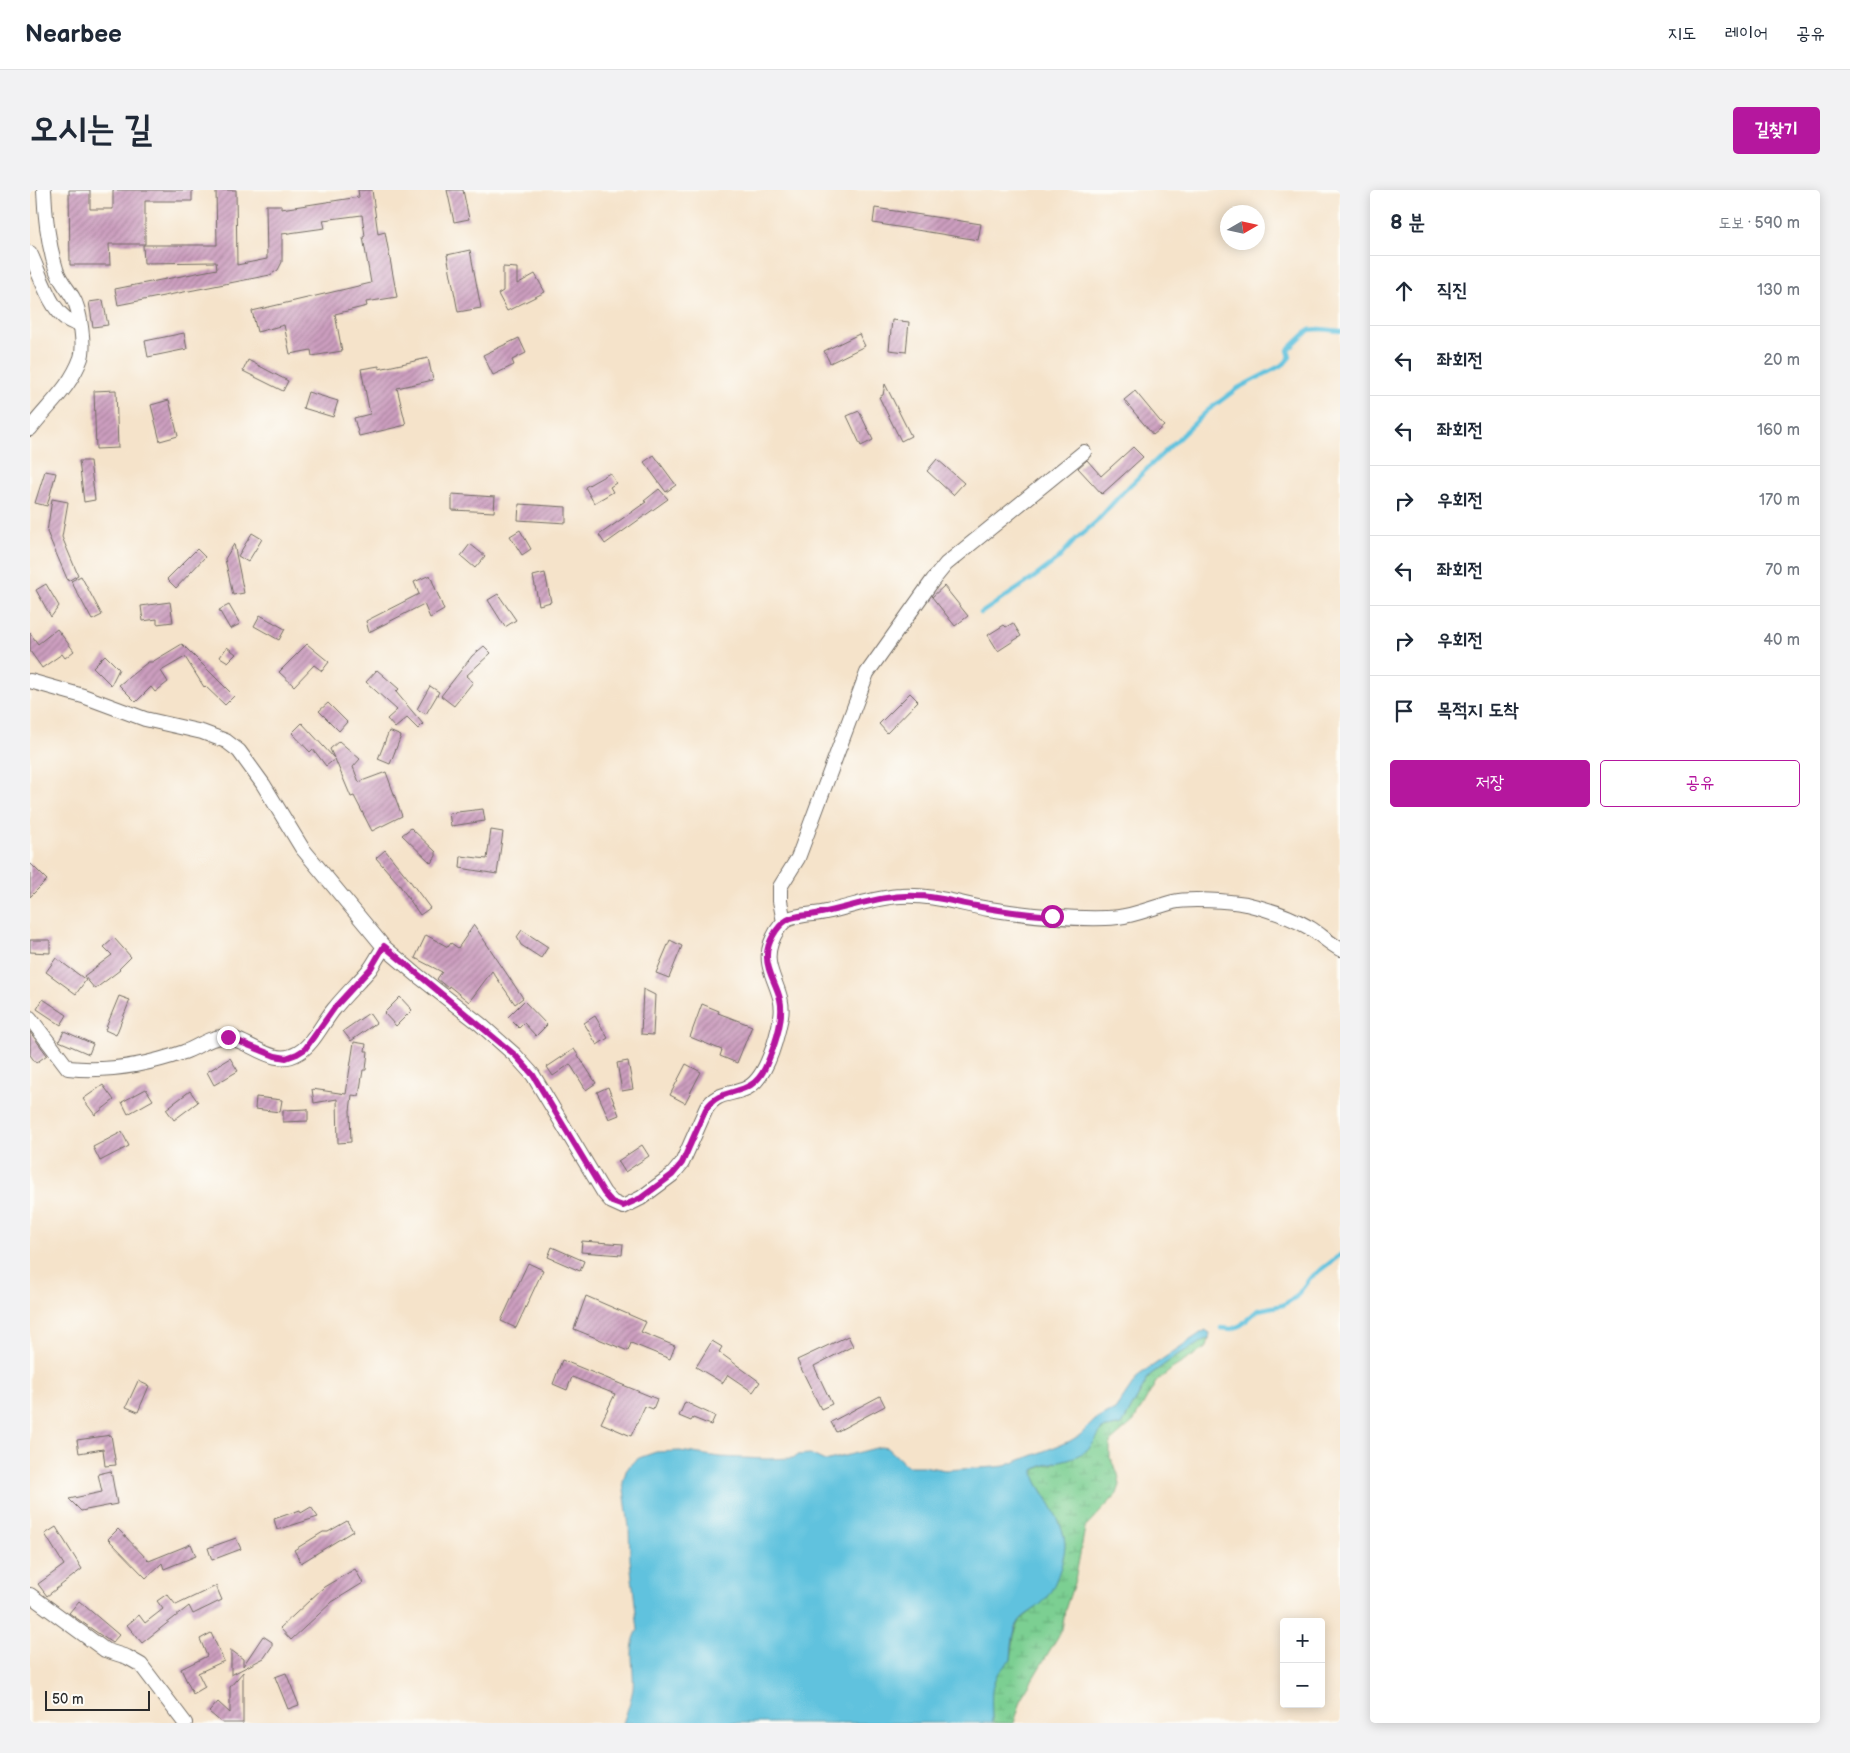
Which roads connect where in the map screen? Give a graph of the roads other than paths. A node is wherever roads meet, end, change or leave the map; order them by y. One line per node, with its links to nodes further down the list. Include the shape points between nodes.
1 (44, 190): 3 (street, via 49,244 56,272 75,300)
2 (30, 253): 3 (street, via 59,312 73,324)
3 (80, 324): 4 (street, via 82,356 66,389)
4 (30, 428)
5 (1084, 452): 7 (street, via 946,564 867,673 798,858 780,887)
6 (30, 681): 8 (street, via 226,741 239,751 263,784 302,848)
7 (784, 922): 8 (street, via 774,934 767,955 782,1014 765,1068 755,1084 711,1101 682,1163 672,1175 641,1198 623,1206 612,1202 604,1193 537,1082 515,1055); 9 (street, via 789,918 901,896 936,898 1008,912 1108,918 1176,902 1214,901 1245,904 1282,915 1311,929)
8 (384, 946): 10 (street, via 371,968 335,1007 305,1049 286,1058 220,1037 154,1061 109,1069 68,1068)
9 (1340, 949)
10 (30, 1018)
11 (30, 1595): 12 (street, via 104,1650 141,1665)
12 (185, 1723)

